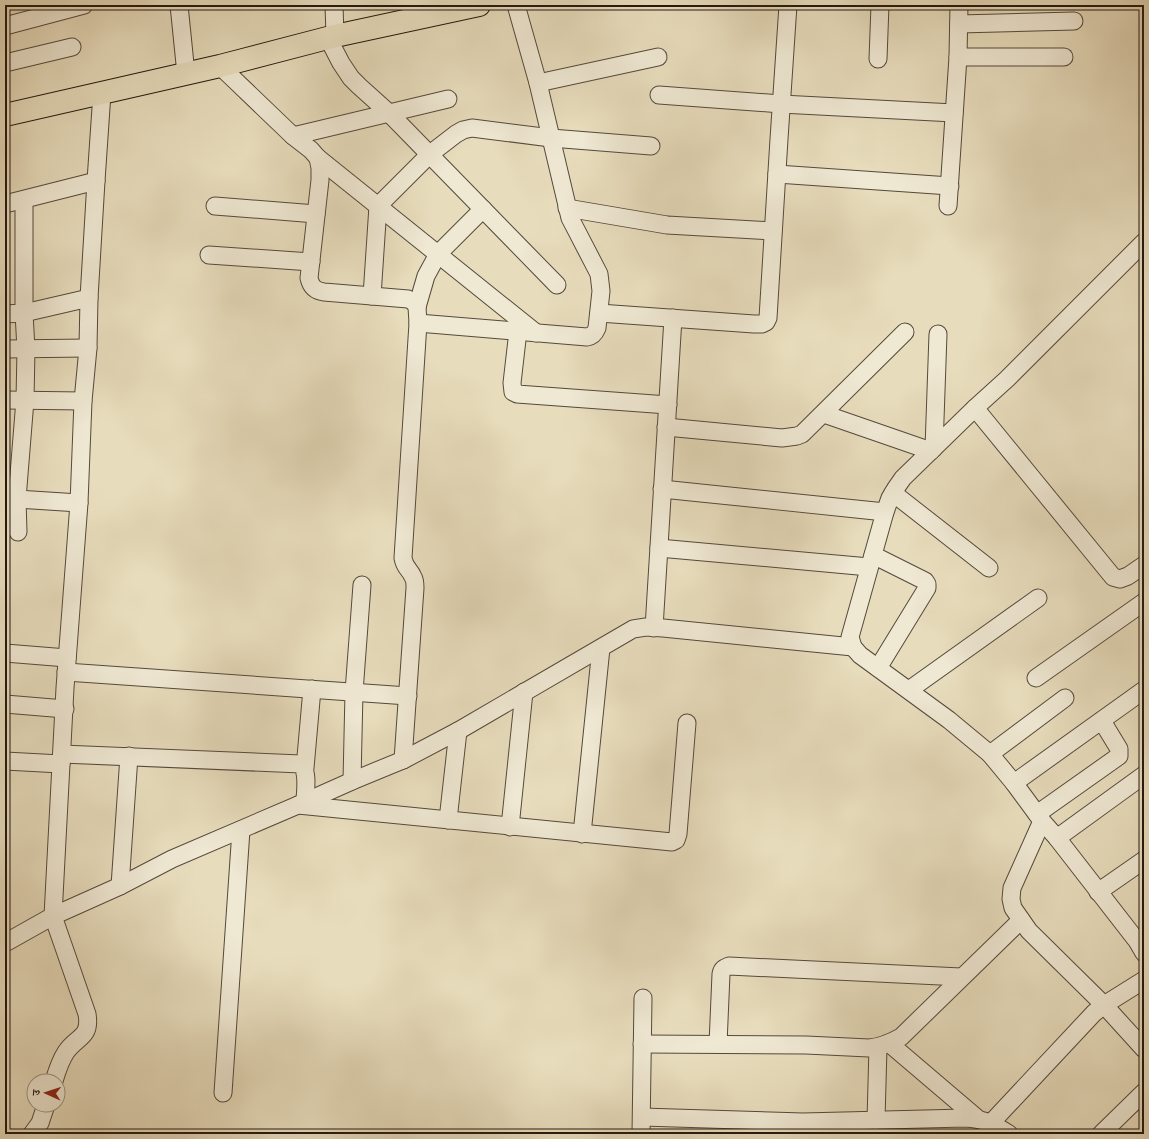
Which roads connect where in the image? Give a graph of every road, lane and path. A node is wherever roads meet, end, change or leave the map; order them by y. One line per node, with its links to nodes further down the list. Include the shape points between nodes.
1 (84, 5): 12 (street)
2 (179, 5): 21 (street)
3 (334, 5): 13 (street)
4 (479, 5): 9 (main road)
5 (516, 5): 22 (street)
6 (788, 5): 26 (street)
7 (880, 5): 18 (street)
8 (959, 5): 11 (street)
9 (452, 8): 13 (main road)
10 (1074, 21): 11 (street)
11 (959, 24): 17 (street)
12 (5, 26)
13 (332, 37): 20 (main road); 28 (street, via 341,63 351,78)
14 (72, 47): 19 (street)
15 (658, 57): 22 (street)
16 (1064, 57): 17 (street)
17 (958, 58): 29 (street)
18 (878, 59)
19 (5, 63)
20 (220, 66): 21 (main road); 30 (street)
21 (186, 74): 23 (main road)
22 (538, 83): 31 (street)
23 (102, 93): 27 (main road); 36 (street)
24 (659, 95): 26 (street)
25 (448, 98): 28 (street)
26 (781, 104): 29 (street); 35 (street)
27 (7, 110)
28 (389, 113): 30 (street); 33 (street)
29 (954, 114): 37 (street)
30 (293, 136): 34 (street)
31 (551, 138): 32 (street); 33 (street, via 472,128 456,134); 43 (street)
32 (651, 146)
33 (430, 154): 41 (street); 44 (street)
34 (318, 158): 41 (street); 45 (street, via 320,180)
35 (777, 174): 37 (street); 46 (street)
36 (96, 181): 38 (street); 53 (street)
37 (950, 186): 42 (street)
38 (24, 200): 39 (street); 54 (street)
39 (5, 204)
40 (215, 206): 45 (street)
41 (378, 206): 48 (street); 52 (street)
42 (948, 206)
43 (567, 208): 46 (street, via 667,225); 55 (street, via 574,228 599,274)
44 (483, 209): 48 (street); 51 (street)
45 (316, 214): 50 (street)
46 (773, 231): 58 (street, via 766,322 754,324)
47 (1144, 242): 70 (street)
48 (438, 254): 57 (street, via 426,276); 61 (street)
49 (209, 255): 50 (street)
50 (311, 262): 52 (street, via 309,278 314,289 319,292)
51 (557, 285)
52 (372, 296): 57 (street, via 414,302)
53 (89, 298): 54 (street); 63 (street)
54 (24, 313): 56 (street); 65 (street)
55 (599, 313): 58 (street); 61 (street, via 595,334 591,336)
56 (5, 314)
57 (418, 315): 59 (street); 100 (street, via 403,558 406,568 414,578 415,588)
58 (673, 318): 69 (street)
59 (518, 331): 61 (street); 69 (street, via 512,388 517,394)
60 (905, 332): 71 (street)
61 (536, 333)
62 (938, 334): 73 (street)
63 (88, 348): 65 (street); 68 (street)
64 (5, 349): 65 (street)
65 (26, 349): 67 (street)
66 (5, 400): 67 (street)
67 (24, 400): 68 (street); 74 (street)
68 (83, 401): 78 (street)
69 (668, 405): 72 (street)
70 (975, 408): 73 (street); 83 (street, via 1113,577 1120,579 1128,576)
71 (824, 414): 72 (street, via 802,434 789,438); 73 (street)
72 (666, 427): 75 (street)
73 (933, 450): 76 (street, via 903,478)
74 (13, 452): 77 (street)
75 (662, 489): 79 (street); 81 (street)
76 (893, 493): 79 (street); 84 (street)
77 (11, 499): 78 (street); 80 (street)
78 (79, 503): 92 (street)
79 (885, 512): 82 (street)
80 (18, 532)
81 (659, 548): 82 (street); 88 (street)
82 (871, 561): 89 (street, via 851,632); 93 (street, via 925,581 928,588)
83 (1144, 564)
84 (989, 568)
85 (362, 585): 98 (street)
86 (1038, 598): 96 (street)
87 (1144, 602): 94 (street)
88 (654, 628): 89 (street); 90 (street, via 633,629)
89 (853, 647): 93 (street)
90 (601, 648): 99 (street); 121 (street)
91 (5, 654): 92 (street)
92 (67, 665): 95 (street); 103 (street)
93 (878, 668): 96 (street)
94 (1036, 678)
95 (312, 689): 98 (street); 112 (street)
96 (909, 690): 107 (street)
97 (1144, 690): 104 (street)
98 (354, 692): 100 (street); 114 (street)
99 (524, 692): 106 (street); 119 (street)
100 (408, 696): 110 (street)
101 (1065, 698): 107 (street)
102 (5, 704): 103 (street)
103 (64, 709): 109 (street)
104 (1102, 720): 115 (street); 117 (street, via 1119,749 1119,756)
105 (687, 723): 121 (street, via 676,840 667,843)
106 (458, 731): 110 (street); 118 (street)
107 (990, 754): 115 (street)
108 (129, 756): 109 (street); 112 (street, via 296,763); 124 (street)
109 (61, 759): 111 (street); 126 (street)
110 (403, 760): 114 (street)
111 (5, 761)
112 (305, 768): 116 (street)
113 (1144, 775): 122 (street)
114 (352, 781): 116 (street)
115 (1014, 783): 117 (street)
116 (301, 804): 118 (street); 120 (street)
117 (1040, 817): 122 (street); 127 (street, via 1012,888 1013,908)
118 (448, 820): 119 (street)
119 (510, 827): 121 (street)
120 (241, 830): 124 (street, via 172,859); 140 (street)
121 (582, 834)
122 (1057, 838): 125 (street)
123 (1144, 860): 125 (street)
124 (120, 886): 126 (street)
125 (1098, 892): 129 (street)
126 (53, 916): 128 (street); 138 (street, via 88,1022 86,1032 66,1051)
127 (1021, 920): 130 (street); 133 (street)
128 (5, 943)
129 (1142, 943)
130 (961, 976): 135 (street, via 729,966 724,968 721,974); 136 (street, via 901,1037)
131 (1144, 980): 133 (street)
132 (643, 998): 134 (street)
133 (1104, 1005): 137 (street); 145 (street, via 1083,1025)
134 (642, 1044): 135 (street); 143 (street)
135 (718, 1044): 136 (street, via 869,1048)
136 (884, 1046): 142 (street); 145 (street)
137 (1144, 1049)
138 (57, 1073)
139 (1144, 1092): 147 (street)
140 (223, 1093)
141 (43, 1113): 146 (street)
142 (881, 1125): 144 (street); 145 (street, via 965,1118)
143 (641, 1126): 144 (street)
144 (803, 1128)
145 (995, 1128)
146 (32, 1134)
147 (1101, 1134)

